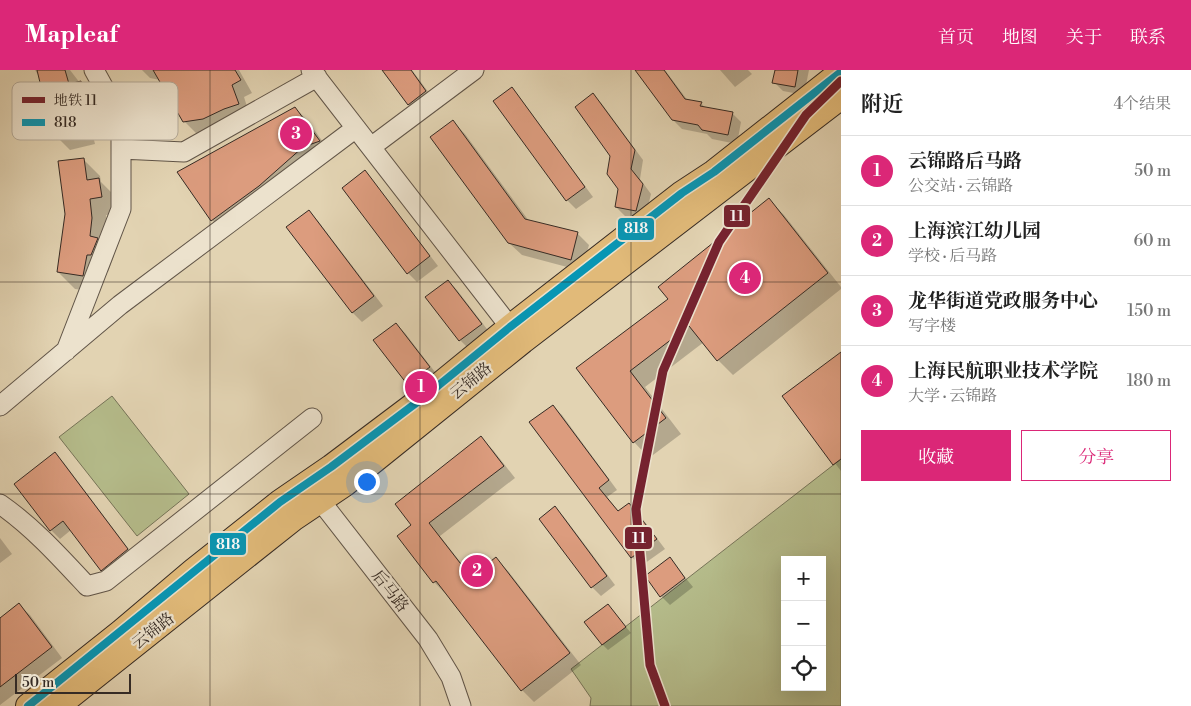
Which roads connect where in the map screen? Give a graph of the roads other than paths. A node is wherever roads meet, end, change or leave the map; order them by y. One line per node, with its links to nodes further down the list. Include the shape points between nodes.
1 (94, 70): 5 (street)
2 (474, 70): 9 (street)
3 (841, 72): 11 (main road, 云锦路)
4 (314, 74): 7 (street); 10 (street, via 184,152)
5 (101, 82)
6 (841, 97): 15 (main road, 云锦路, via 523,341 345,484)
7 (356, 128): 9 (street); 12 (street, via 120,305)
8 (121, 140): 10 (street)
9 (371, 147): 11 (street)
10 (121, 149): 12 (street, via 121,209)
11 (510, 327): 15 (main road, 云锦路)
12 (65, 353): 13 (street)
13 (0, 406)
14 (312, 418): 16 (street, via 106,581 87,586 45,541)
15 (314, 492): 17 (main road, 云锦路, via 280,502); 18 (main road, 云锦路, via 293,519); 19 (street, 后马路, via 441,659)
16 (0, 504)
17 (28, 706)
18 (58, 706)
19 (461, 706)

